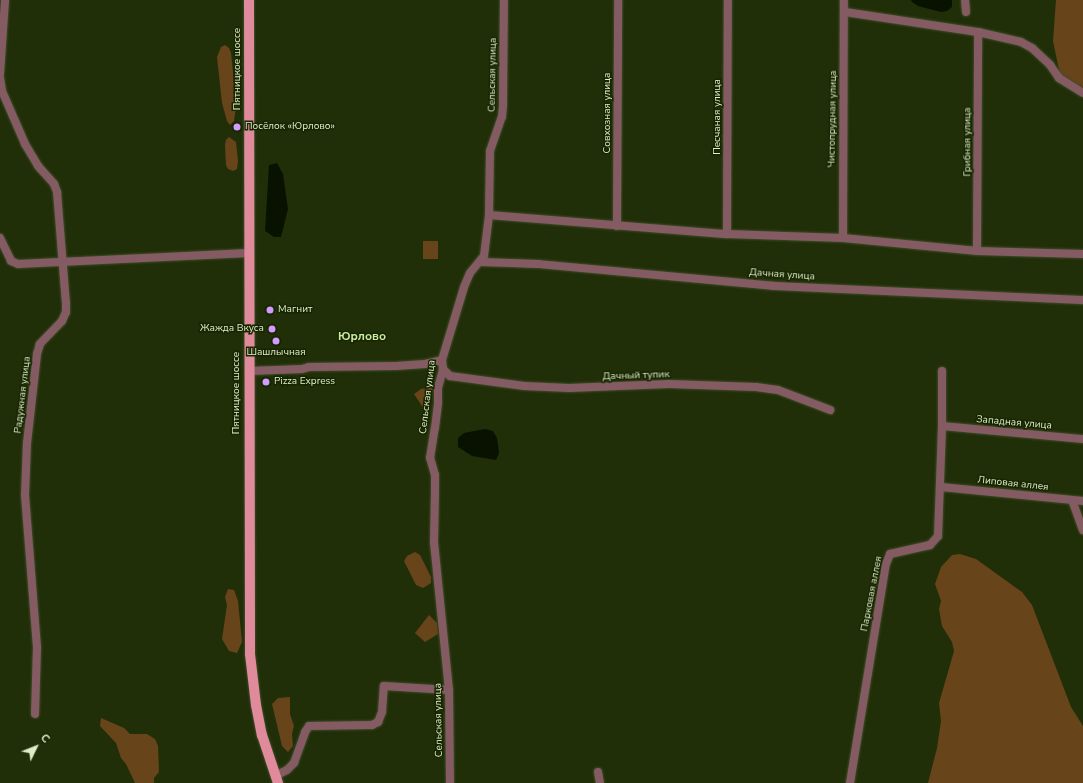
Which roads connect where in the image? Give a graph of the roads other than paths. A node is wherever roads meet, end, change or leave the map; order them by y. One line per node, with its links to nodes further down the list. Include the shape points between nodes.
1 (5, 0): 11 (street)
2 (249, 0): 20 (main road, Пятницкое шоссе)
3 (504, 0): 14 (street, Сельская улица, via 503,106 502,117 490,151)
4 (618, 0): 15 (street, Совхозная улица)
5 (728, 0): 16 (street, Песчаная улица)
6 (844, 0): 8 (street, Чистопрудная улица)
7 (965, 0): 9 (street)
8 (845, 12): 10 (street); 18 (street, Чистопрудная улица)
9 (966, 12)
10 (978, 32): 13 (street, via 1020,42 1032,48 1050,65 1059,78); 19 (street, Грибная улица)
11 (0, 74)
12 (0, 78): 23 (street, Радужная улица, via 2,91 25,144 57,192)
13 (1083, 93)
14 (489, 215): 15 (street); 22 (street, Сельская улица, via 484,256)
15 (617, 226): 16 (street)
16 (728, 234): 18 (street)
17 (0, 238): 23 (street, via 14,263)
18 (843, 238): 19 (street)
19 (977, 251): 21 (street)
20 (249, 253): 23 (street); 27 (main road, Пятницкое шоссе)
21 (1083, 254)
22 (480, 262): 24 (street, Дачная улица, via 538,264 774,286); 25 (street, Сельская улица, via 470,273 464,287)
23 (62, 263): 37 (street, Радужная улица, via 66,312 62,321 40,344 37,354 27,443 25,495 36,647)
24 (1083, 300)
25 (442, 360): 26 (street, Сельская улица); 27 (street, via 396,366)
26 (442, 369): 29 (street, Дачный тупик, via 450,376 524,386 569,388 669,384 756,387 778,390); 36 (street, Сельская улица, via 430,458 435,492 434,543)
27 (249, 371): 39 (main road, Пятницкое шоссе, via 250,654 262,735)
28 (942, 371): 30 (street, Парковая аллея)
29 (830, 410)
30 (942, 426): 31 (street, Западная улица); 32 (street, Парковая аллея)
31 (1083, 439)
32 (940, 487): 33 (street, Липовая аллея); 42 (street, Парковая аллея, via 938,536 930,545 890,554 886,564)
33 (1072, 500): 34 (street, Липовая аллея); 35 (street)
34 (1083, 501)
35 (1083, 530)
36 (449, 690): 39 (street, via 384,686 382,712 378,722 309,726 294,763); 40 (street, Сельская улица)
37 (35, 714)
38 (598, 772): 41 (street)
39 (277, 779)
40 (450, 783)
41 (600, 783)
42 (850, 783)

